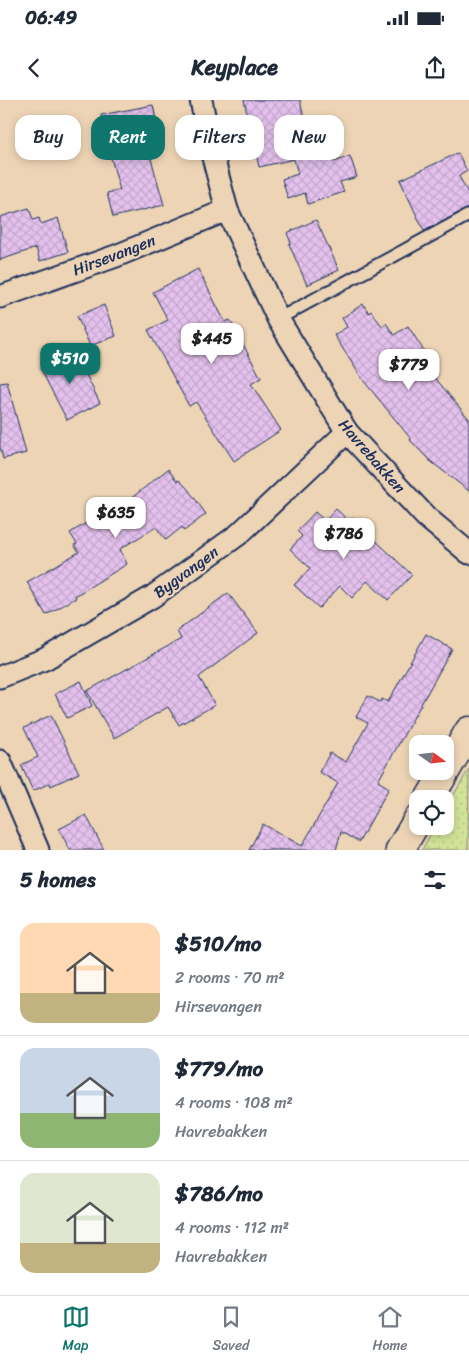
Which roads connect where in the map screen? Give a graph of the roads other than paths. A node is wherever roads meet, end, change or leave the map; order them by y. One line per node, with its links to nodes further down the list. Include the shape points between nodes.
1 (201, 100): 2 (street, Havrebakken)
2 (227, 210): 4 (street, Hirsevangen, via 116,256); 5 (street, Havrebakken)
3 (469, 215): 5 (lane)
4 (0, 297)
5 (278, 319): 6 (street, Havrebakken)
6 (347, 432): 7 (street, Havrebakken, via 426,517); 8 (street, Bygvangen, via 239,534 152,598 45,659)
7 (469, 553)
8 (0, 677)
9 (469, 731): 11 (street)
10 (0, 761): 13 (street)
11 (434, 790)
12 (409, 834): 14 (street)
13 (38, 850)
14 (400, 850)

